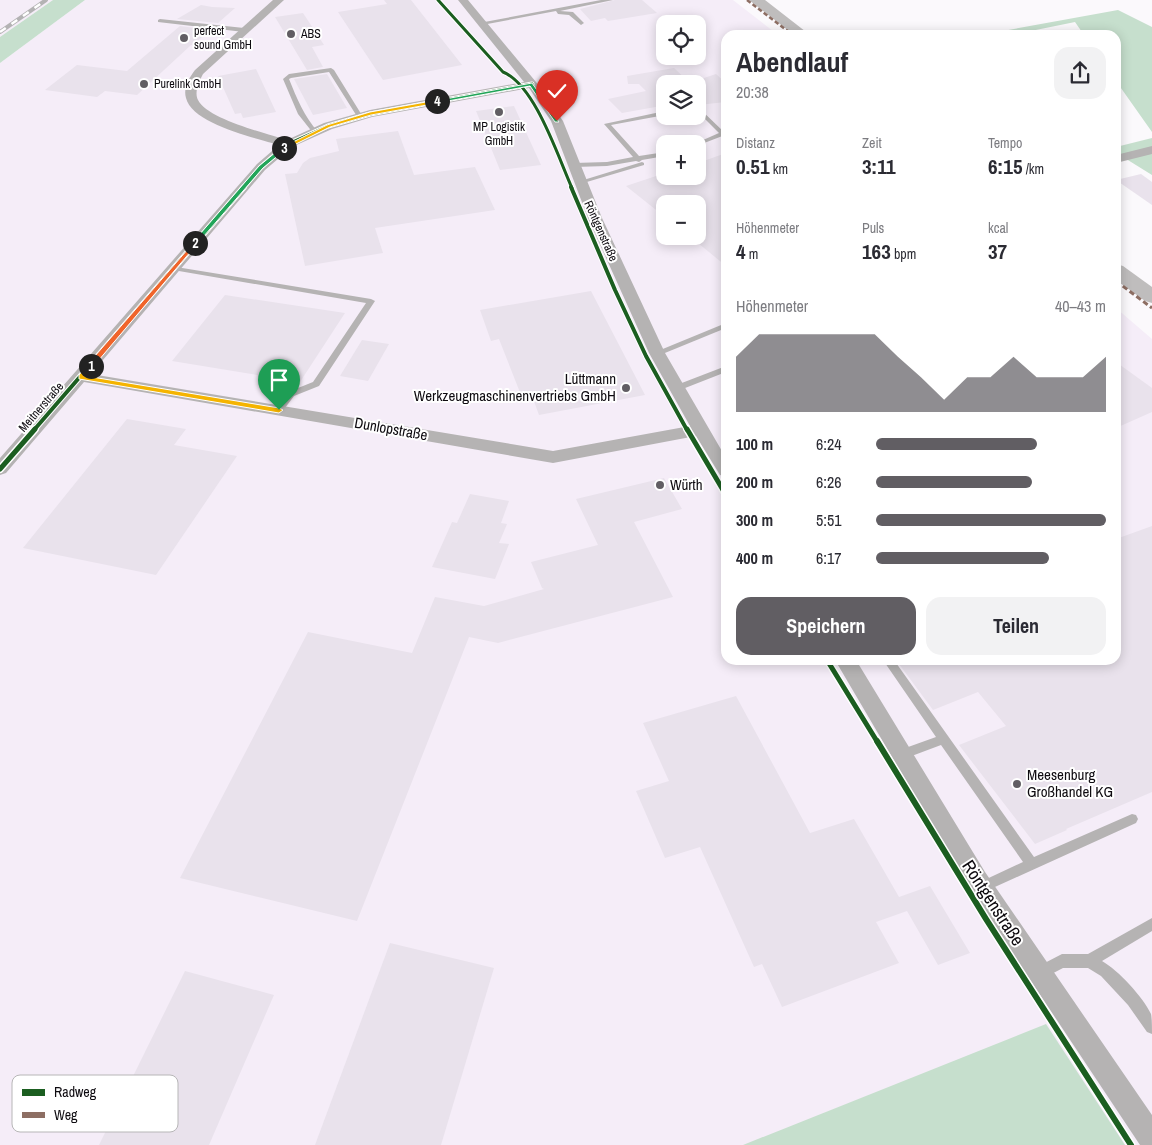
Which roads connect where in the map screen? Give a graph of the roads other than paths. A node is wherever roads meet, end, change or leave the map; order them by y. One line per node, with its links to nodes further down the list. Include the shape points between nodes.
1 (279, 0): 9 (street)
2 (463, 0): 7 (street, Röntgenstraße)
3 (610, 0): 5 (lane)
4 (756, 0): 10 (main road)
5 (550, 11): 7 (lane); 8 (lane, via 571,13)
6 (160, 21): 9 (lane)
7 (482, 23): 11 (street, Röntgenstraße)
8 (581, 23)
9 (244, 30): 19 (street, via 195,78 190,94 194,104 216,120)
10 (796, 30)
11 (532, 84): 13 (street, Meitnerstraße); 25 (street, Röntgenstraße, via 557,121)
12 (656, 115): 24 (lane, via 607,124)
13 (360, 117): 15 (street, Meitnerstraße); 15 (lane, via 331,70 289,76 286,79 293,96)
14 (706, 117): 16 (lane)
15 (315, 132): 19 (street, Meitnerstraße)
16 (721, 132)
17 (721, 135): 18 (lane)
18 (706, 141)
19 (288, 144): 27 (street, Meitnerstraße, via 261,167)
20 (1152, 150): 23 (street)
21 (656, 157): 24 (lane)
22 (656, 158): 26 (lane)
23 (1121, 158)
24 (639, 160): 25 (lane)
25 (574, 165): 26 (street, Röntgenstraße)
26 (580, 182): 31 (street, Röntgenstraße)
27 (173, 268): 33 (street, Meitnerstraße); 35 (lane, via 371,301 316,384 291,394)
28 (1121, 274): 29 (main road)
29 (1152, 297)
30 (721, 327): 31 (lane)
31 (657, 353): 34 (street, Röntgenstraße)
32 (721, 371): 34 (lane)
33 (81, 377): 35 (street, Dunlopstraße); 38 (street, Meitnerstraße)
34 (677, 388): 36 (street, Röntgenstraße)
35 (279, 410): 36 (street, Dunlopstraße, via 553,457)
36 (700, 430): 37 (street, Röntgenstraße)
37 (721, 463)
38 (0, 469)
39 (848, 665): 42 (street, Röntgenstraße)
40 (892, 665): 41 (lane)
41 (944, 738): 42 (lane); 44 (lane)
42 (901, 755): 45 (street, Röntgenstraße)
43 (1132, 819): 44 (lane)
44 (1032, 864): 45 (lane)
45 (982, 887): 48 (street, Röntgenstraße)
46 (1152, 924): 47 (lane)
47 (1089, 961): 48 (lane, via 1062,961); 49 (lane, via 1106,971)
48 (1040, 972): 50 (street, Röntgenstraße)
49 (1152, 1027)
50 (1152, 1139)

